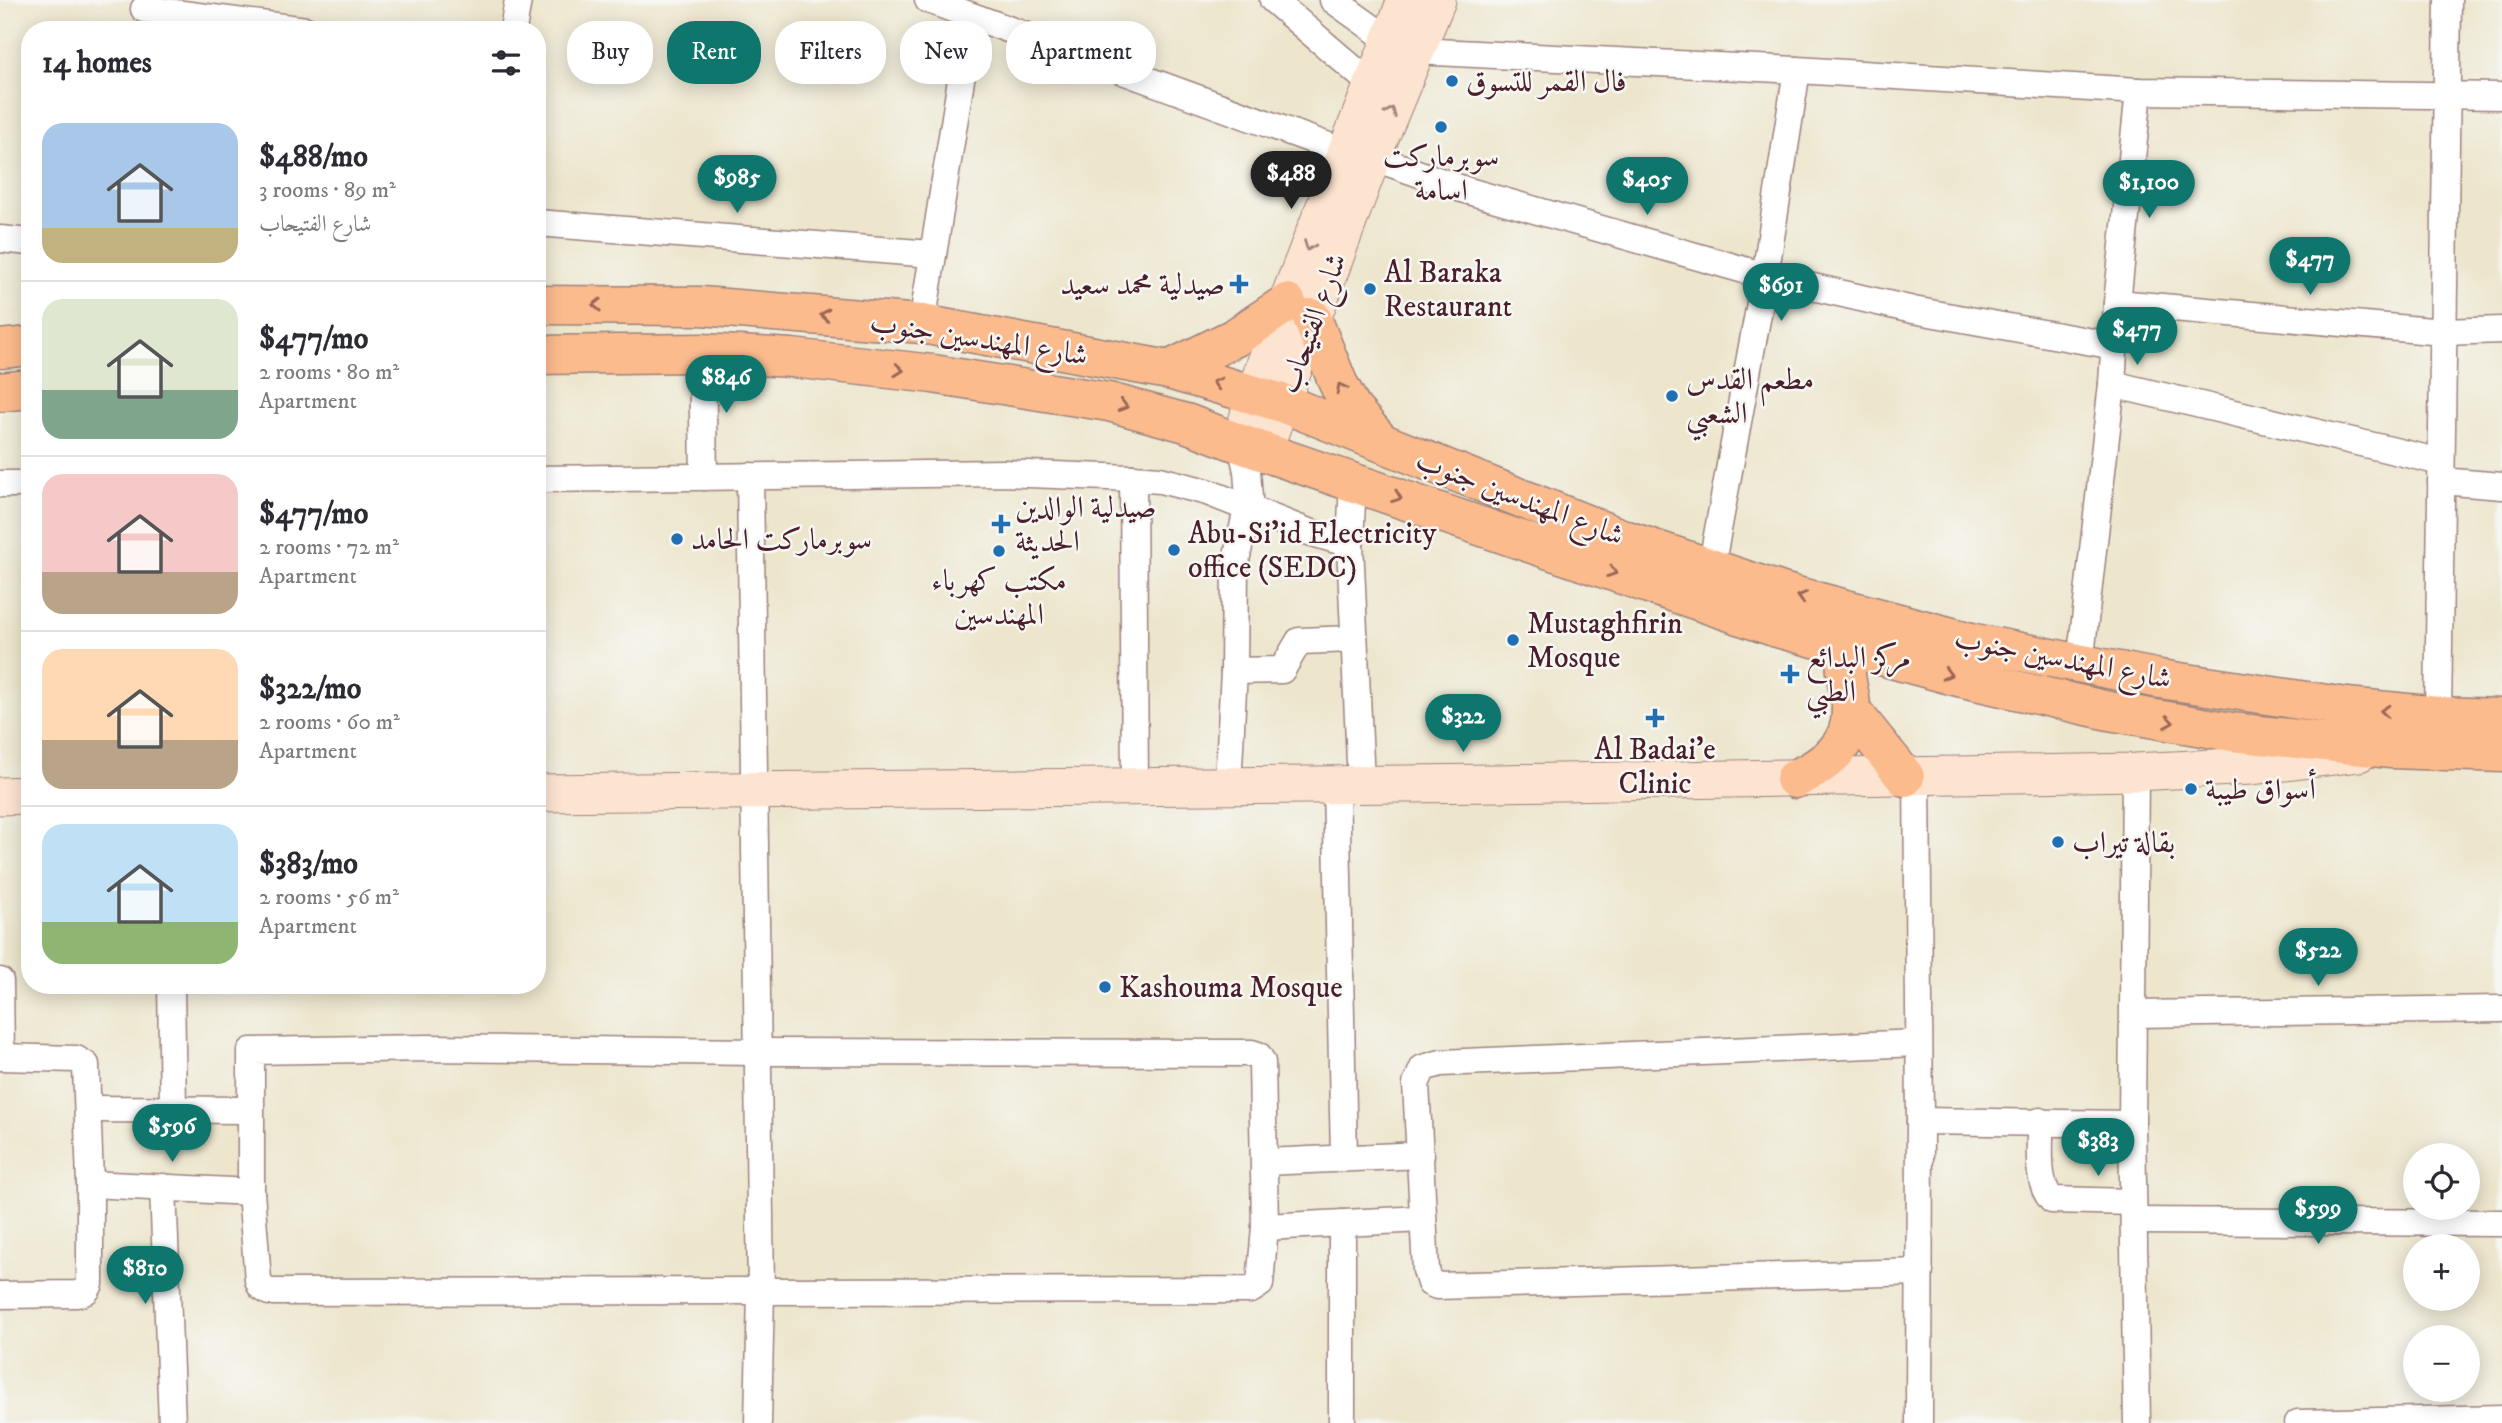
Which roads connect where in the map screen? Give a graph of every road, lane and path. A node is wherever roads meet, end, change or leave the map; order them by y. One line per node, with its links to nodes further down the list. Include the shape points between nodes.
1 (518, 0): 11 (street)
2 (928, 0): 9 (street)
3 (1273, 0): 14 (street)
4 (1333, 0): 12 (street)
5 (1406, 0): 12 (street, شارع الفتيحاب)
6 (1437, 0): 12 (street, شارع الفتيحاب)
7 (2448, 0): 16 (street)
8 (143, 13): 10 (street)
9 (971, 17): 18 (street); 22 (street)
10 (220, 21)
11 (514, 21)
12 (1403, 46): 13 (street); 14 (street, شارع الفتيحاب); 18 (street, شارع الفتيحاب, one-way to 12)
13 (1797, 70): 15 (street); 23 (street)
14 (1371, 84): 18 (street, شارع الفتيحاب)
15 (2139, 91): 16 (street); 24 (street)
16 (2445, 96): 17 (street); 29 (street)
17 (2502, 96)
18 (1358, 155): 23 (street); 26 (street, شارع الفتيحاب)
19 (546, 224): 22 (street)
20 (0, 239): 21 (street)
21 (21, 241)
22 (932, 254): 27 (street)
23 (1765, 276): 30 (street, via 1913,310); 53 (street)
24 (2117, 303): 29 (street); 30 (street)
25 (546, 305): 27 (highway, شارع المهندسين جنوب, one-way to 25, via 701,306)
26 (1300, 311): 35 (highway); 39 (street, شارع الفتيحاب); 40 (highway, one-way to 26, via 1352,409)
27 (922, 324): 35 (highway, شارع المهندسين جنوب)
28 (2502, 330): 29 (street)
29 (2443, 332): 42 (street)
30 (2115, 346): 36 (street)
31 (21, 347): 32 (highway)
32 (0, 349)
33 (702, 353): 34 (highway, شارع المهندسين جنوب); 41 (highway, شارع المهندسين جنوب, one-way to 41, via 920,372 1097,400 1186,423); 44 (street)
34 (546, 355)
35 (1169, 370): 39 (highway, شارع المهندسين جنوب, one-way to 35)
36 (2112, 384): 42 (street); 57 (street)
37 (21, 390): 38 (highway)
38 (0, 392)
39 (1269, 398): 40 (highway, شارع المهندسين جنوب); 41 (street, شارع الفتيحاب)
40 (1381, 442): 53 (highway, شارع المهندسين جنوب, via 1621,538)
41 (1251, 455): 47 (highway, شارع المهندسين جنوب); 51 (street)
42 (2441, 472): 50 (street); 60 (street)
43 (750, 476): 44 (street); 45 (street, via 1003,473); 70 (street)
44 (704, 477): 46 (street)
45 (1133, 478): 51 (street, via 1207,492); 69 (street)
46 (546, 479)
47 (1353, 481): 52 (street); 56 (highway, شارع المهندسين جنوب, one-way to 56)
48 (0, 484): 49 (street)
49 (21, 484)
50 (2502, 486)
51 (1248, 508): 52 (street); 58 (street, via 1235,566)
52 (1350, 544): 55 (street)
53 (1711, 568): 54 (highway, شارع المهندسين جنوب, one-way to 53)
54 (1855, 611): 56 (highway); 57 (highway, شارع المهندسين جنوب, via 1975,643)
55 (1354, 639): 58 (street, via 1298,641 1282,670); 67 (street)
56 (1846, 648): 59 (highway); 62 (highway, شارع المهندسين جنوب, one-way to 62, via 2109,711 2232,732)
57 (2080, 664): 60 (highway, شارع المهندسين جنوب, one-way to 57, via 2347,707)
58 (1234, 671): 68 (street)
59 (1851, 709): 65 (highway); 66 (highway, via 1841,747 1820,766)
60 (2438, 716): 61 (highway, شارع المهندسين جنوب)
61 (2502, 718)
62 (2391, 749): 63 (highway, شارع المهندسين جنوب); 64 (street, via 2289,763)
63 (2502, 753)
64 (2135, 772): 65 (street); 77 (street)
65 (1911, 776): 66 (street); 78 (street)
66 (1795, 779): 67 (street)
67 (1349, 783): 68 (street); 88 (street)
68 (1228, 786): 69 (street)
69 (1135, 787): 70 (street)
70 (753, 792): 71 (street); 79 (street)
71 (546, 793)
72 (0, 796): 73 (street)
73 (21, 796)
74 (0, 981): 80 (street)
75 (171, 994): 81 (street)
76 (2502, 1009): 77 (street)
77 (2134, 1014): 86 (street)
78 (1919, 1044): 84 (street); 87 (street, via 1433,1064 1423,1068 1416,1084)
79 (757, 1052): 83 (street, via 253,1049); 89 (street, via 1252,1053 1262,1062); 99 (street)
80 (0, 1057): 82 (street, via 83,1061)
81 (173, 1108): 82 (street); 83 (street)
82 (88, 1109): 90 (street)
83 (250, 1110): 92 (street)
84 (1920, 1121): 85 (street); 98 (street)
85 (2040, 1121): 86 (street); 93 (street, via 2042,1177 2052,1200)
86 (2132, 1125): 93 (street)
87 (1421, 1155): 88 (street); 94 (street)
88 (1344, 1157): 89 (street)
89 (1265, 1162): 97 (street)
90 (90, 1184): 91 (street); 100 (street, via 88,1289 76,1294)
91 (163, 1187): 92 (street); 102 (street)
92 (251, 1192): 99 (street, via 258,1280 269,1292)
93 (2133, 1212): 96 (street); 106 (street)
94 (1423, 1219): 95 (street); 98 (street, via 1428,1279 1441,1286)
95 (1342, 1223): 97 (street); 104 (street)
96 (2502, 1223)
97 (1265, 1227): 99 (street, via 1260,1284 1251,1290)
98 (1920, 1272): 105 (street)
99 (761, 1292): 103 (street)
100 (0, 1295)
101 (2502, 1418): 107 (street)
102 (172, 1423)
103 (758, 1423)
104 (1342, 1423)
105 (1919, 1423)
106 (2137, 1423)
107 (2298, 1423)

